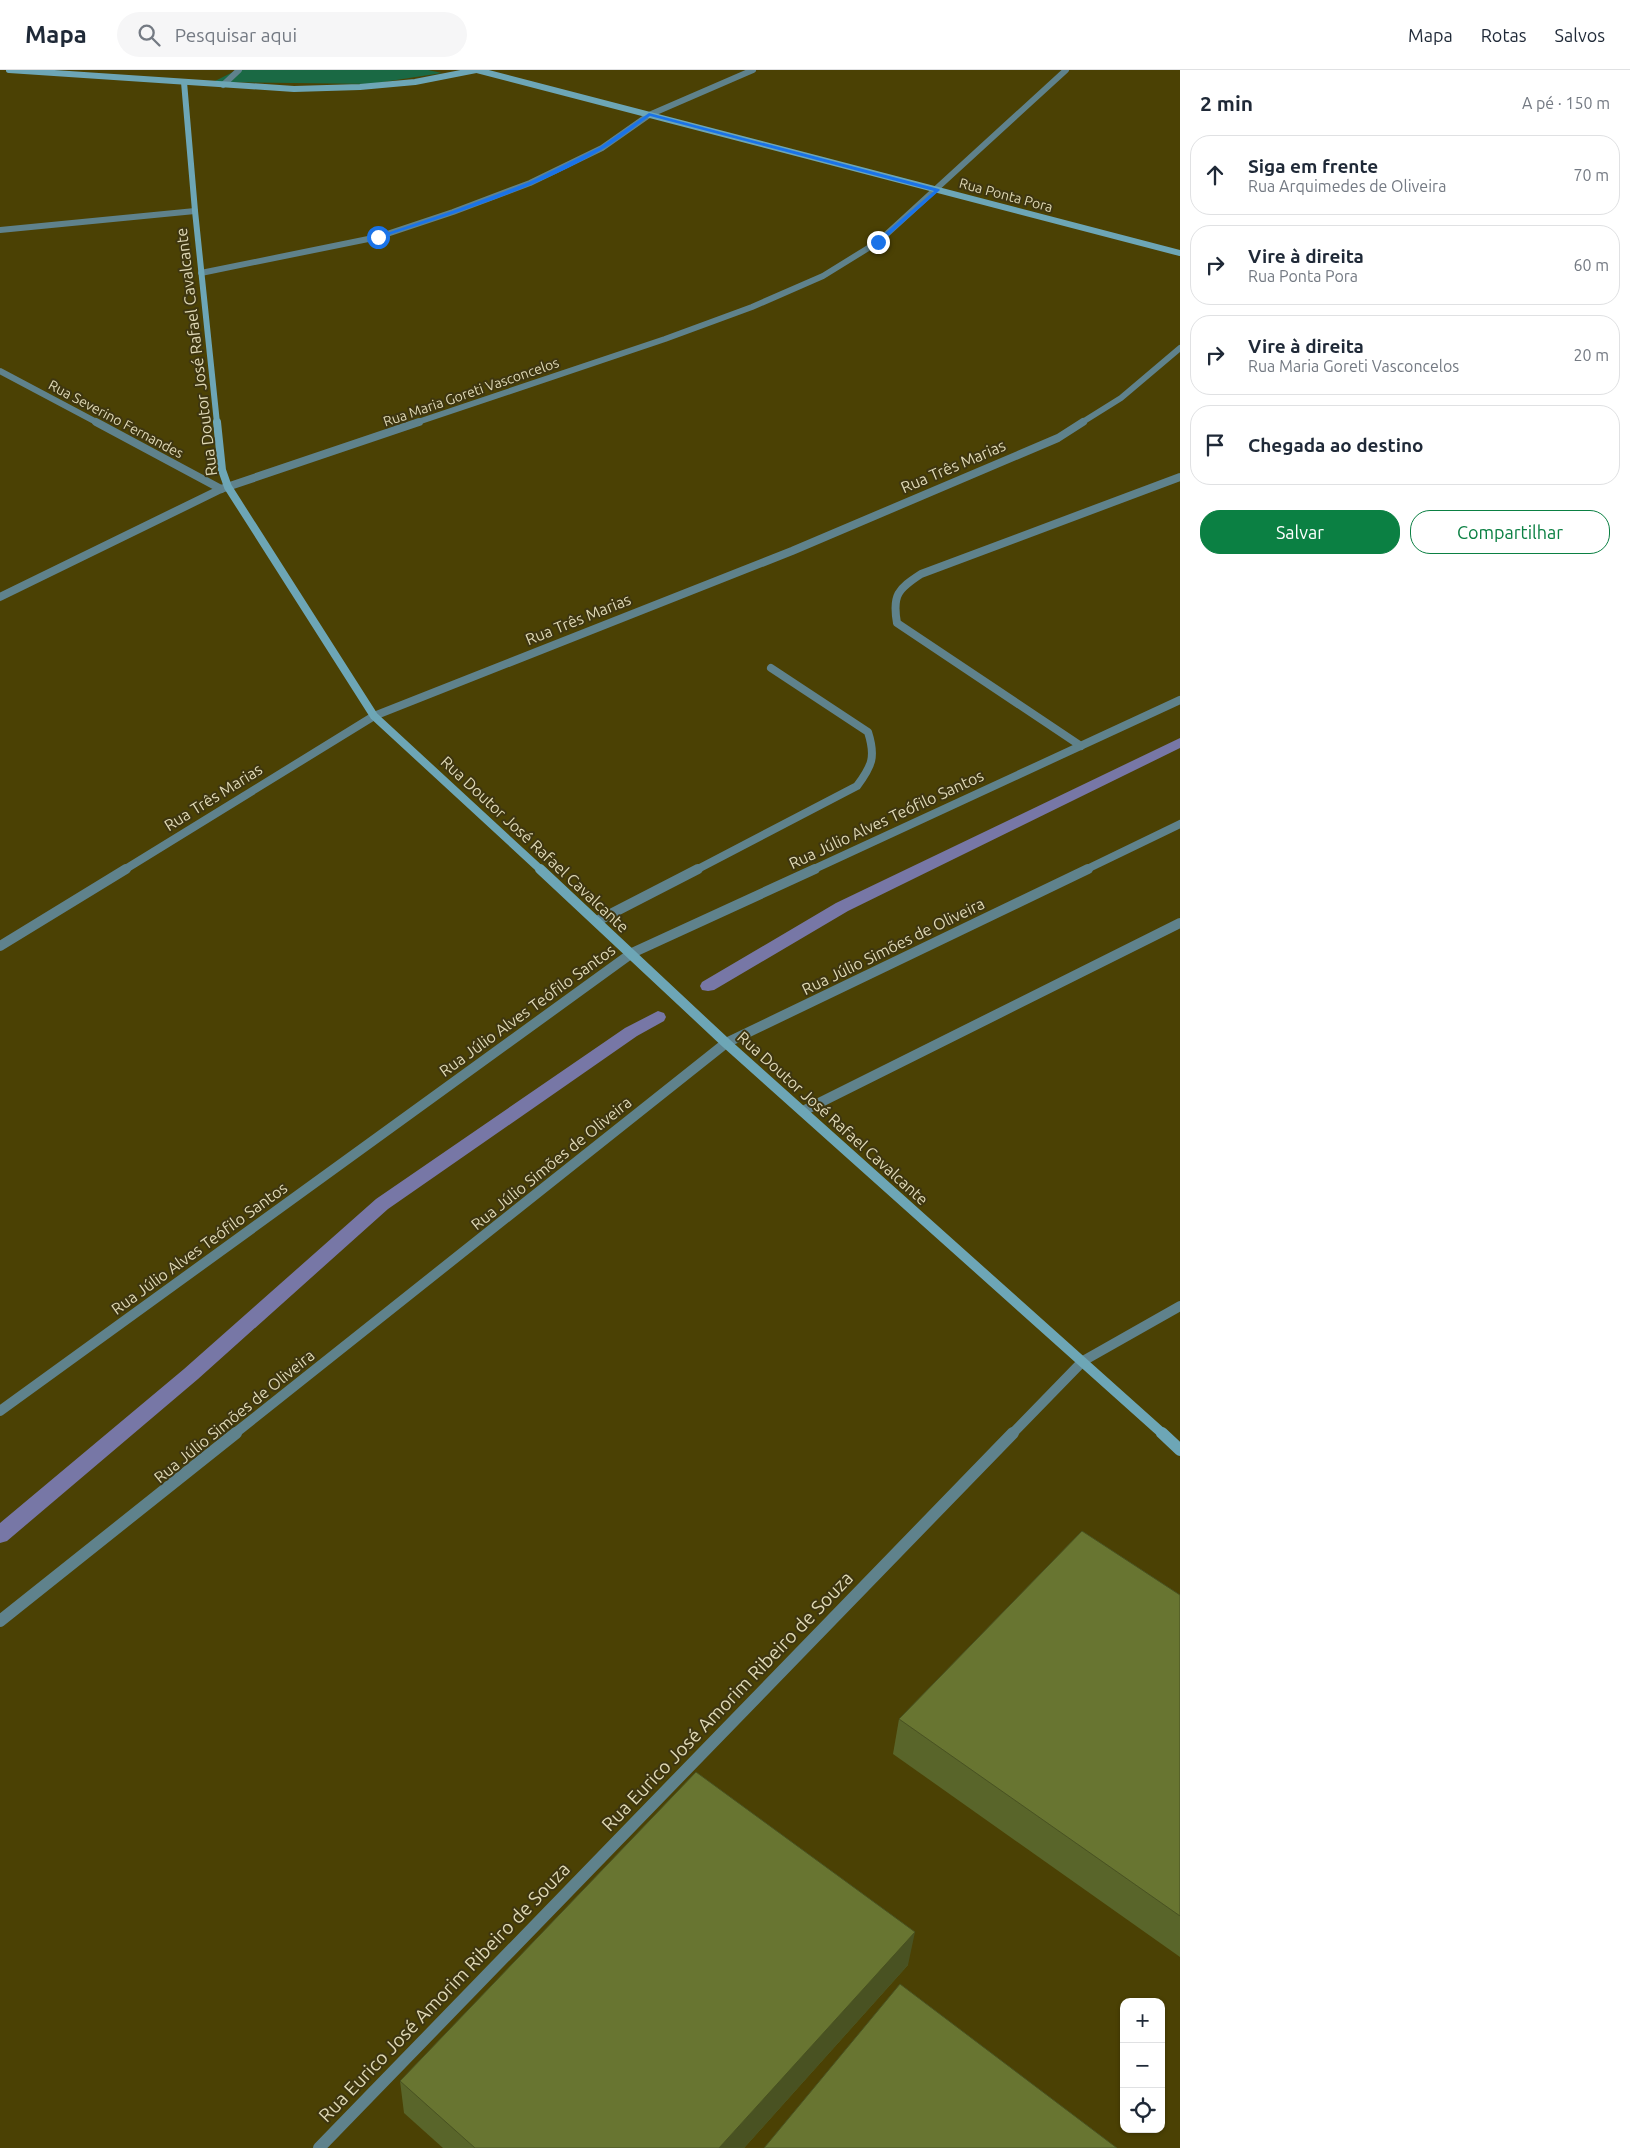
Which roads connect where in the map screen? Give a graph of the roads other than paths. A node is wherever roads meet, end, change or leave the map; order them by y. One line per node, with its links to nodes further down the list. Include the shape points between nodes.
1 (9, 70): 6 (street)
2 (239, 70): 7 (street)
3 (476, 70): 7 (street, via 415,82 360,87 294,89); 8 (street, Rua Ponta Pora)
4 (753, 70): 8 (street)
5 (1066, 70): 9 (street, Rua Maria Goreti Vasconcelos)
6 (184, 82): 7 (street); 10 (street, Rua Doutor José Rafael Cavalcante)
7 (223, 85)
8 (649, 115): 9 (street, Rua Ponta Pora); 13 (street, via 602,148 530,183 453,212 378,237)
9 (938, 190): 12 (street, Rua Ponta Pora); 17 (street, Rua Maria Goreti Vasconcelos, via 870,247 823,276 752,307)
10 (194, 211): 11 (street); 13 (street, Rua Doutor José Rafael Cavalcante)
11 (0, 230)
12 (1180, 253)
13 (201, 273): 17 (street, Rua Doutor José Rafael Cavalcante)
14 (1180, 348): 21 (street, Rua Três Marias, via 1121,398 1058,438 792,551)
15 (0, 371): 17 (street, Rua Severino Fernandes)
16 (1180, 477): 22 (street, via 921,574 901,587 893,606 897,623)
17 (224, 488): 18 (street, Rua Maria Goreti Vasconcelos); 21 (street, Rua Doutor José Rafael Cavalcante)
18 (0, 597)
19 (771, 668): 24 (street, via 868,732 874,747 872,766 857,786)
20 (1180, 700): 22 (street, Rua Júlio Alves Teófilo Santos)
21 (374, 716): 24 (street, Rua Doutor José Rafael Cavalcante); 26 (street, Rua Três Marias)
22 (1080, 746): 27 (street, Rua Júlio Alves Teófilo Santos)
23 (1180, 824): 28 (street, Rua Júlio Simões de Oliveira)
24 (597, 921): 27 (street, Rua Doutor José Rafael Cavalcante)
25 (1180, 922): 29 (street)
26 (0, 946)
27 (632, 953): 28 (street, Rua Doutor José Rafael Cavalcante); 32 (street, Rua Júlio Alves Teófilo Santos)
28 (726, 1043): 29 (street, Rua Doutor José Rafael Cavalcante); 34 (street, Rua Júlio Simões de Oliveira)
29 (803, 1111): 31 (street, Rua Doutor José Rafael Cavalcante)
30 (1180, 1306): 31 (street, Rua Eurico José Amorim Ribeiro de Souza)
31 (1083, 1361): 33 (street, Rua Doutor José Rafael Cavalcante); 35 (street, Rua Eurico José Amorim Ribeiro de Souza)
32 (0, 1411)
33 (1180, 1450)
34 (0, 1621)
35 (319, 2148)

